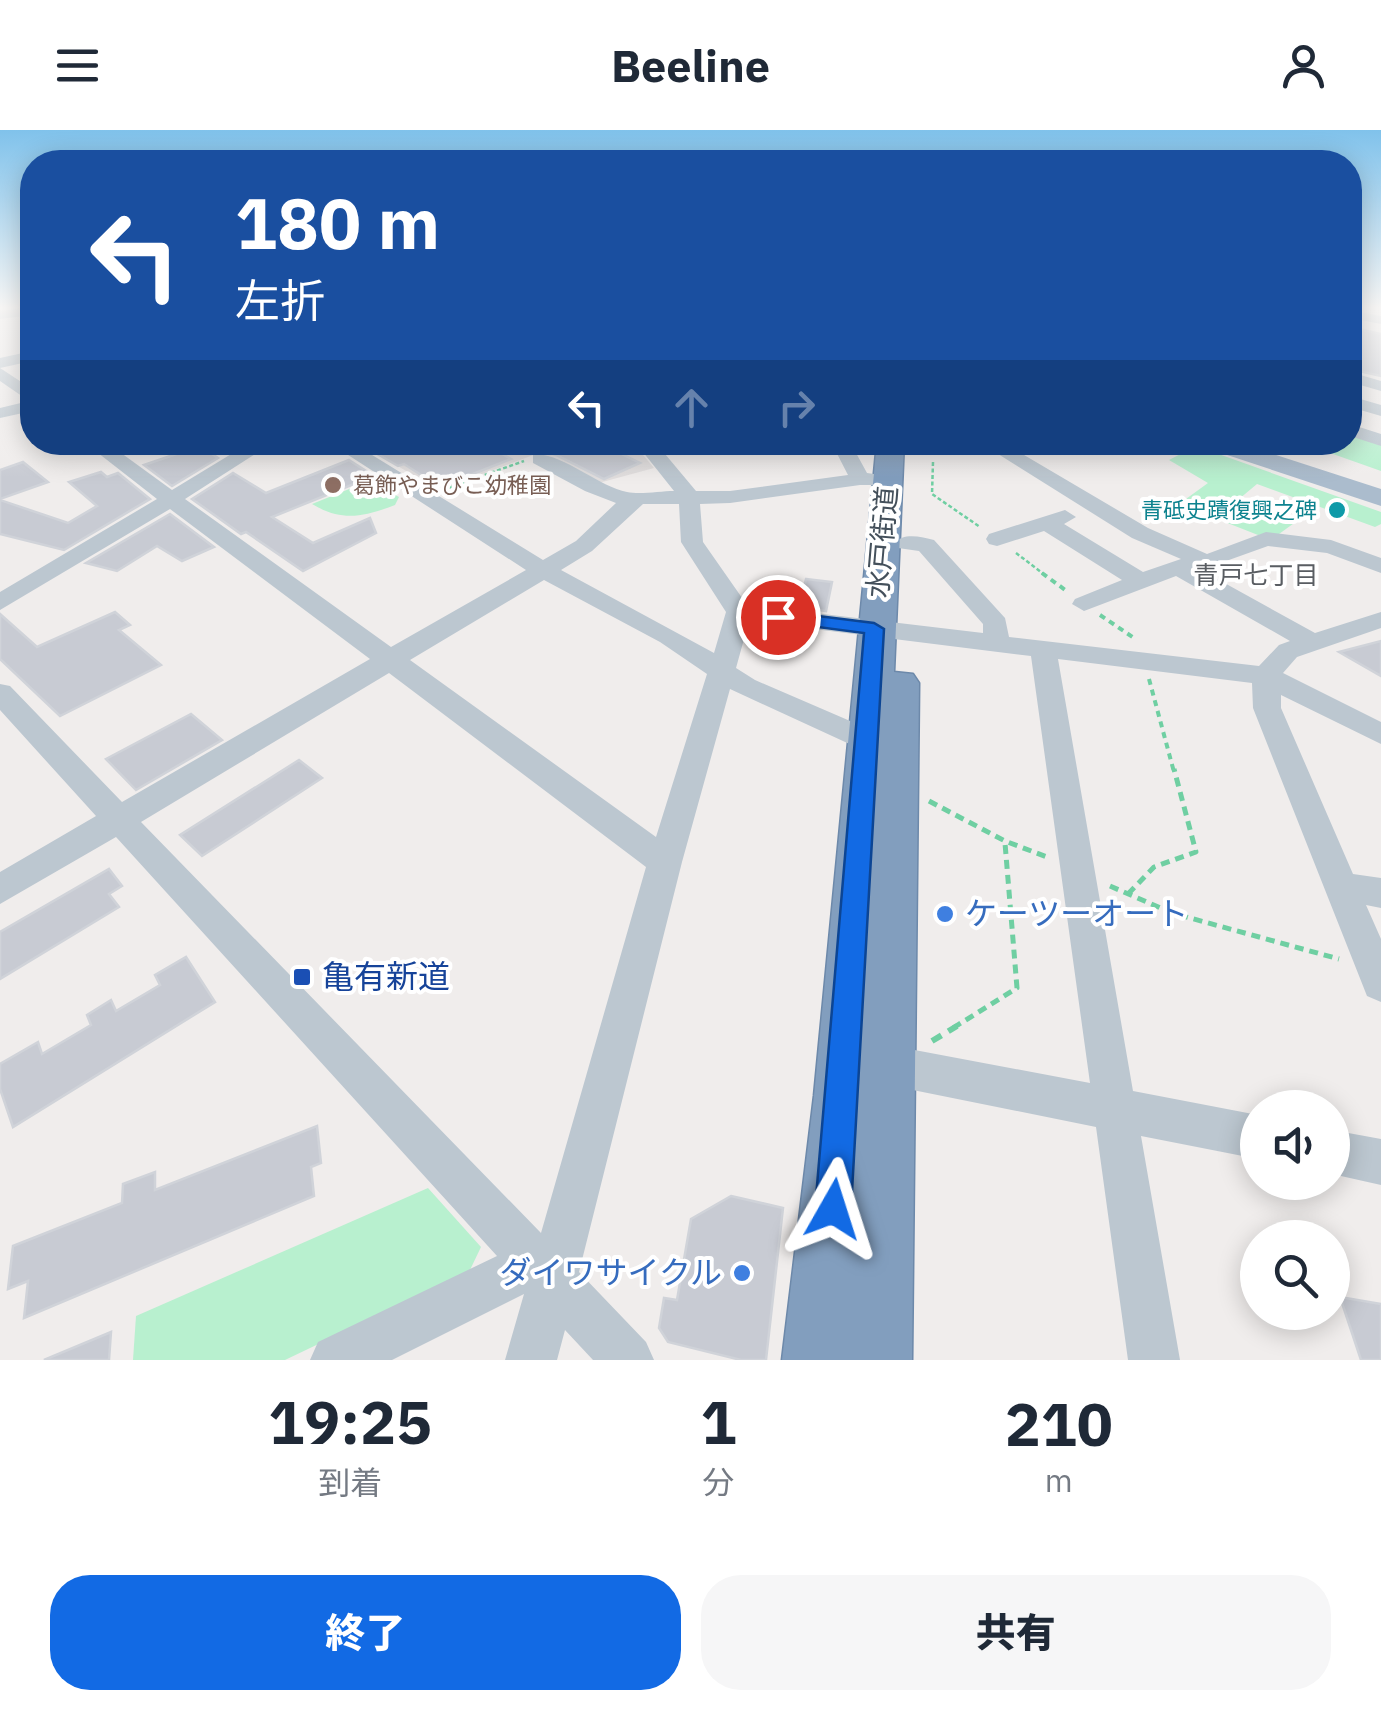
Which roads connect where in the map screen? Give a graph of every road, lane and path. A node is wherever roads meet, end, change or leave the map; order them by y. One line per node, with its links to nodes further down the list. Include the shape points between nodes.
1 (111, 455): 15 (street)
2 (244, 455): 15 (street)
3 (358, 455): 12 (street)
4 (655, 455): 13 (street)
5 (1013, 455): 17 (street)
6 (1250, 455): 14 (main road)
7 (1278, 455): 14 (main road)
8 (1285, 455): 11 (main road)
9 (542, 456): 12 (path); 16 (street, via 592,487)
10 (892, 458): 13 (street, via 730,497); 20 (highway, 水戸街道); 30 (highway, 水戸街道)
11 (1381, 485)
12 (425, 496): 24 (street)
13 (689, 496): 16 (street); 28 (street, via 692,542)
14 (1381, 497)
15 (171, 499): 26 (street); 34 (street)
16 (631, 501): 24 (street, via 584,546)
17 (1096, 507): 18 (street); 21 (street)
18 (1047, 523): 19 (street); 25 (street)
19 (997, 539)
20 (906, 543): 30 (highway, 水戸街道); 32 (street, via 926,546 938,558 996,624)
21 (1206, 562): 22 (street, via 1287,539); 23 (street)
22 (1381, 566)
23 (1178, 567): 25 (street); 31 (street)
24 (540, 570): 34 (street); 35 (street, via 654,628)
25 (1140, 581): 27 (street)
26 (0, 603)
27 (1084, 604)
28 (739, 612): 30 (street); 35 (street)
29 (1381, 620): 31 (street)
30 (887, 630): 32 (street); 39 (highway, 水戸街道); 49 (highway, 水戸街道)
31 (1309, 641): 36 (street, via 1288,651)
32 (996, 644): 33 (street)
33 (1043, 650): 36 (street); 44 (street)
34 (389, 660): 41 (street); 43 (street)
35 (722, 672): 39 (street); 43 (street)
36 (1266, 676): 38 (street); 45 (street, via 1267,708)
37 (0, 692): 41 (street)
38 (1380, 734)
39 (867, 740): 58 (highway, 水戸街道)
40 (916, 796): 42 (path)
41 (119, 818): 46 (street); 54 (street)
42 (1005, 841): 44 (path); 49 (path, via 1016,988)
43 (665, 862): 54 (street)
44 (1078, 870): 48 (path, via 1172,913); 50 (street)
45 (1339, 886): 47 (street); 48 (street)
46 (0, 890)
47 (1381, 892)
48 (1378, 977)
49 (888, 1065): 50 (street); 59 (highway, 水戸街道)
50 (1115, 1108): 51 (street); 60 (street)
51 (1240, 1133)
52 (1350, 1156): 53 (street)
53 (1381, 1162)
54 (544, 1269): 55 (street); 56 (street); 57 (street)
55 (336, 1360)
56 (531, 1360)
57 (628, 1360)
58 (819, 1360)
59 (875, 1360)
60 (1154, 1360)

